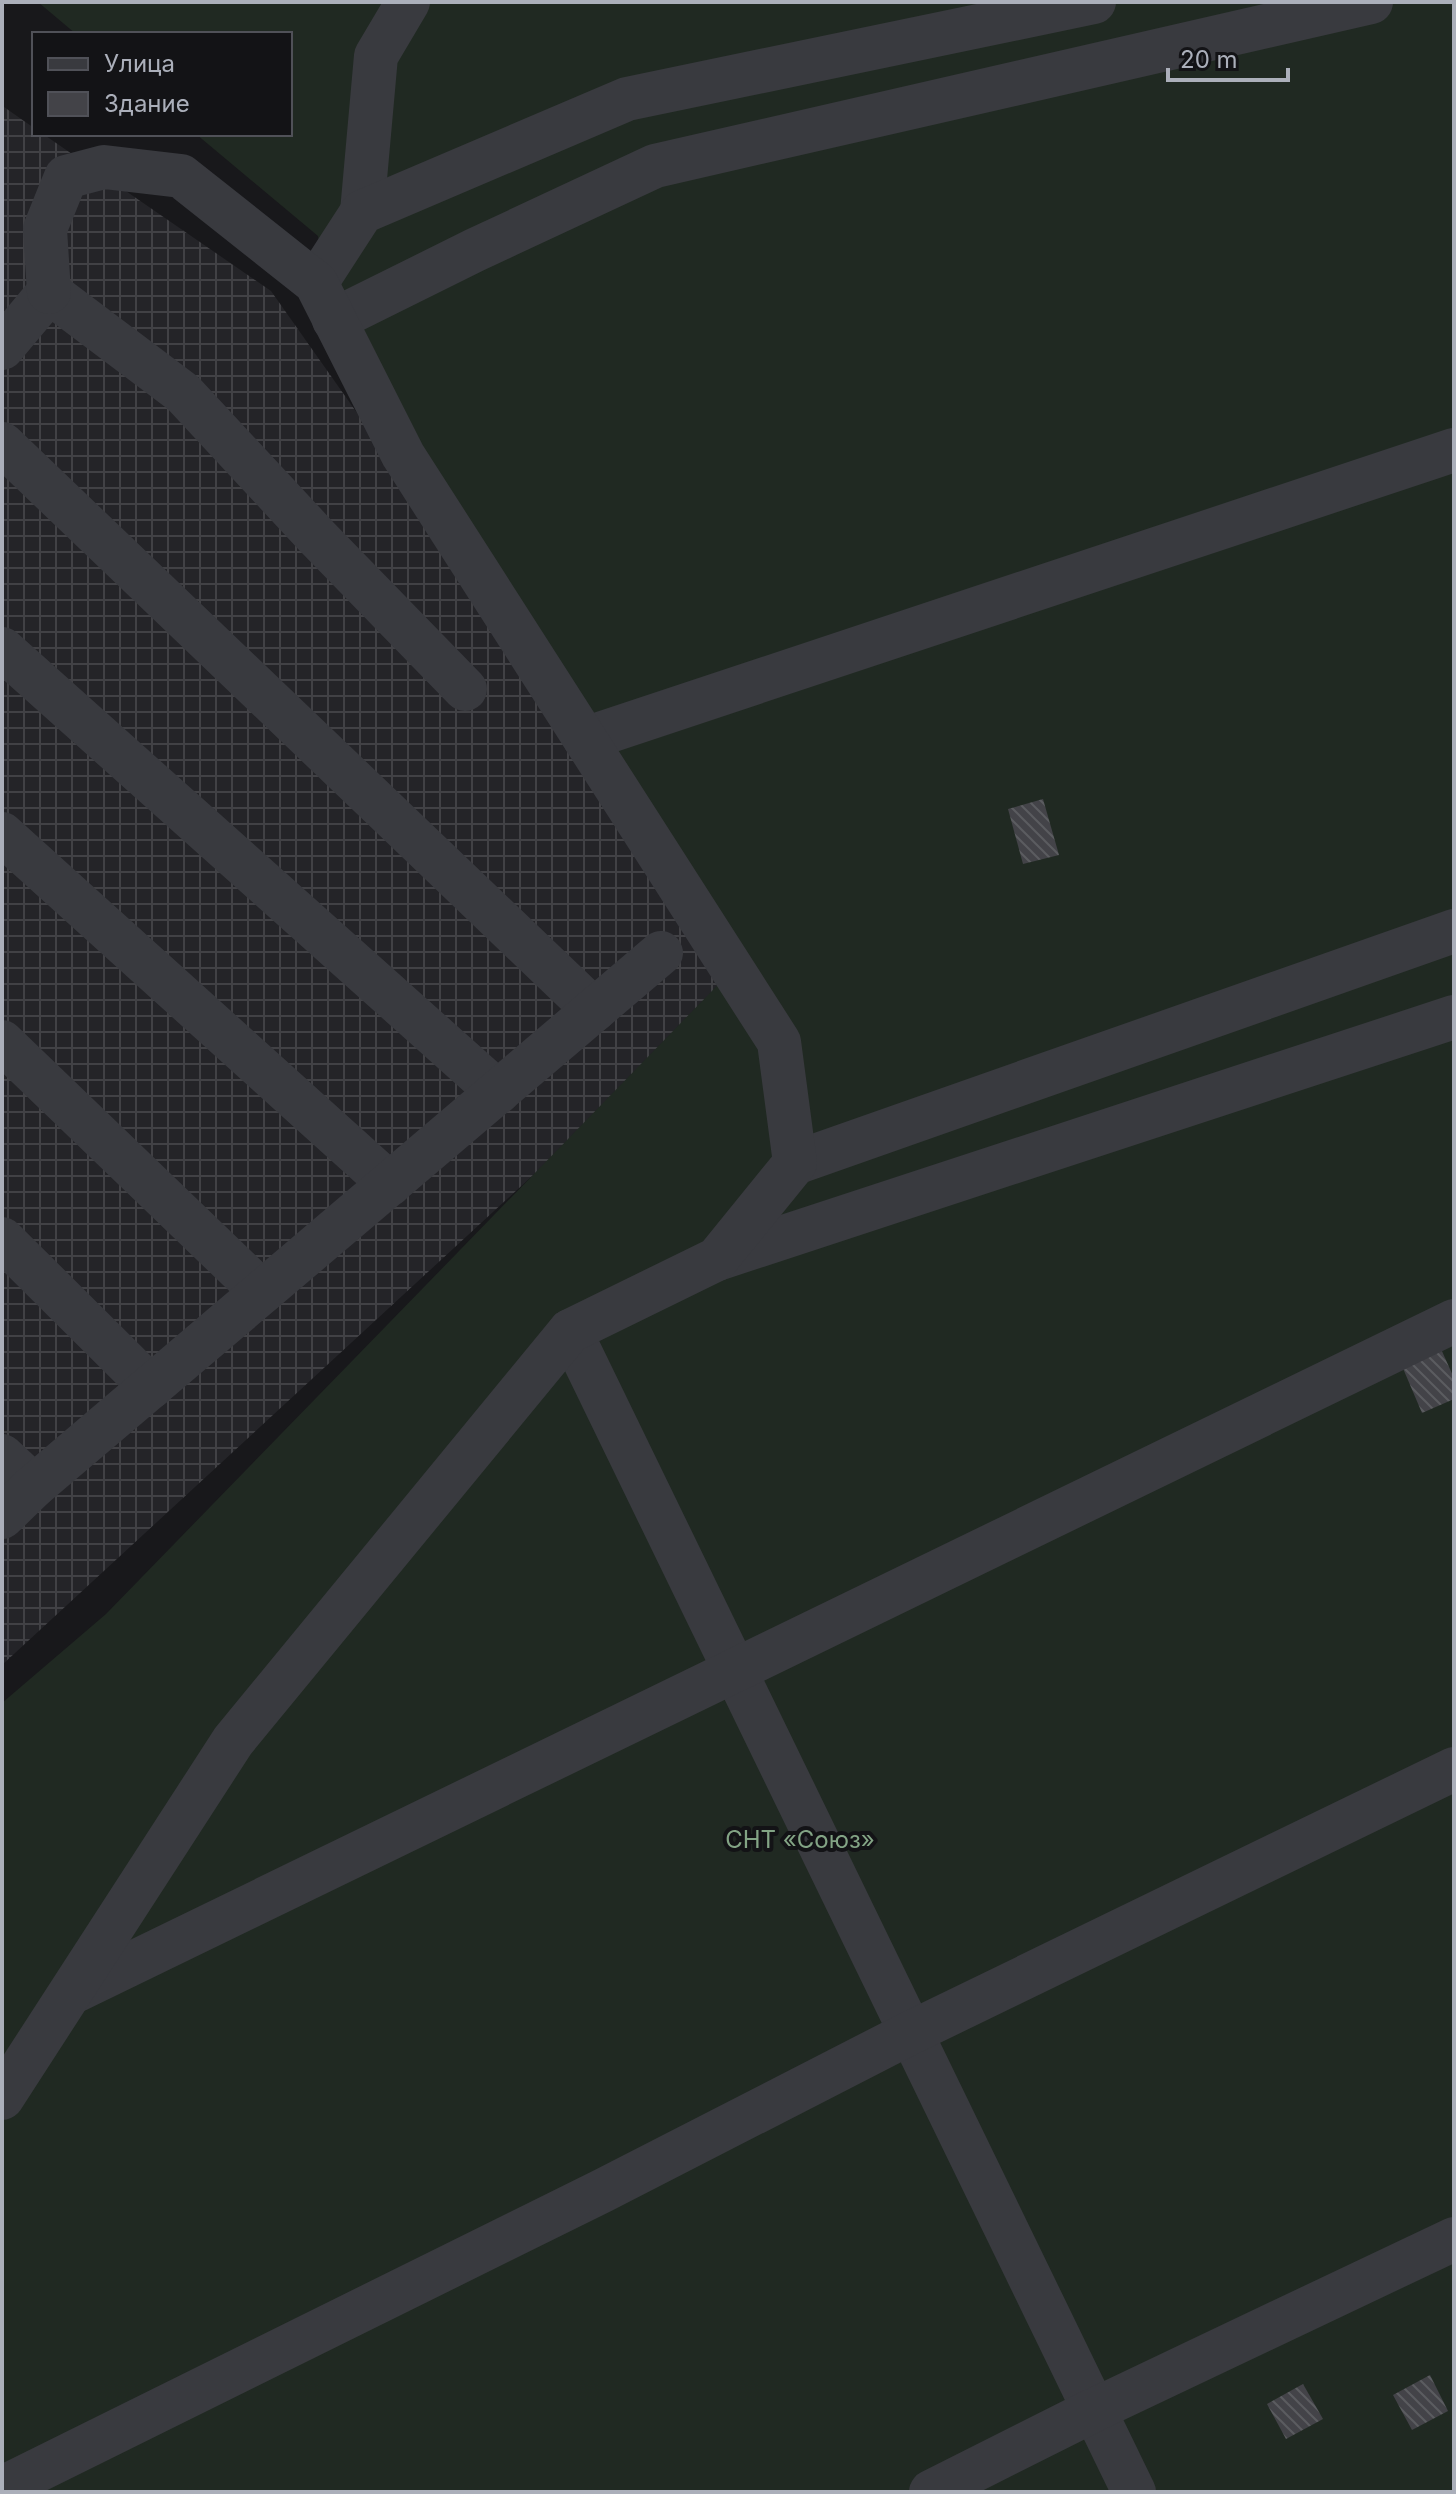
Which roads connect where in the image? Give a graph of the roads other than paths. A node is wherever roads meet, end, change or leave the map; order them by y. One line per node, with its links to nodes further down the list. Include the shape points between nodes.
1 (408, 2): 4 (lane, via 376,56)
2 (1094, 2): 4 (lane, via 627,99)
3 (1371, 2): 6 (lane, via 655,166 475,250)
4 (362, 212): 6 (lane)
5 (49, 292): 6 (lane, via 45,229 66,177 104,167 181,176); 7 (lane); 11 (lane, via 183,393)
6 (325, 302): 12 (lane, via 403,455)
7 (2, 348)
8 (2, 444): 16 (lane)
9 (1454, 450): 12 (lane)
10 (2, 649): 19 (lane)
11 (465, 689)
12 (585, 739): 20 (lane, via 779,1042)
13 (2, 834): 21 (lane)
14 (1454, 931): 20 (lane)
15 (661, 953): 16 (lane)
16 (594, 1010): 19 (lane)
17 (1454, 1017): 23 (lane)
18 (2, 1042): 24 (lane)
19 (498, 1092): 21 (lane)
20 (795, 1163): 23 (lane)
21 (390, 1184): 24 (lane)
22 (2, 1239): 27 (lane)
23 (717, 1259): 26 (lane)
24 (262, 1292): 27 (lane)
25 (1454, 1321): 31 (lane)
26 (570, 1331): 31 (lane); 33 (lane, via 233,1741)
27 (151, 1387): 29 (lane)
28 (2, 1456): 29 (lane)
29 (34, 1486): 30 (lane)
30 (2, 1517)
31 (735, 1670): 33 (lane); 34 (lane)
32 (1454, 1769): 34 (lane)
33 (71, 1993): 35 (lane)
34 (910, 2033): 37 (lane); 38 (lane)
35 (2, 2098)
36 (1454, 2239): 37 (lane)
37 (1094, 2410): 39 (lane); 40 (lane)
38 (2, 2488)
39 (931, 2492)
40 (1134, 2492)

